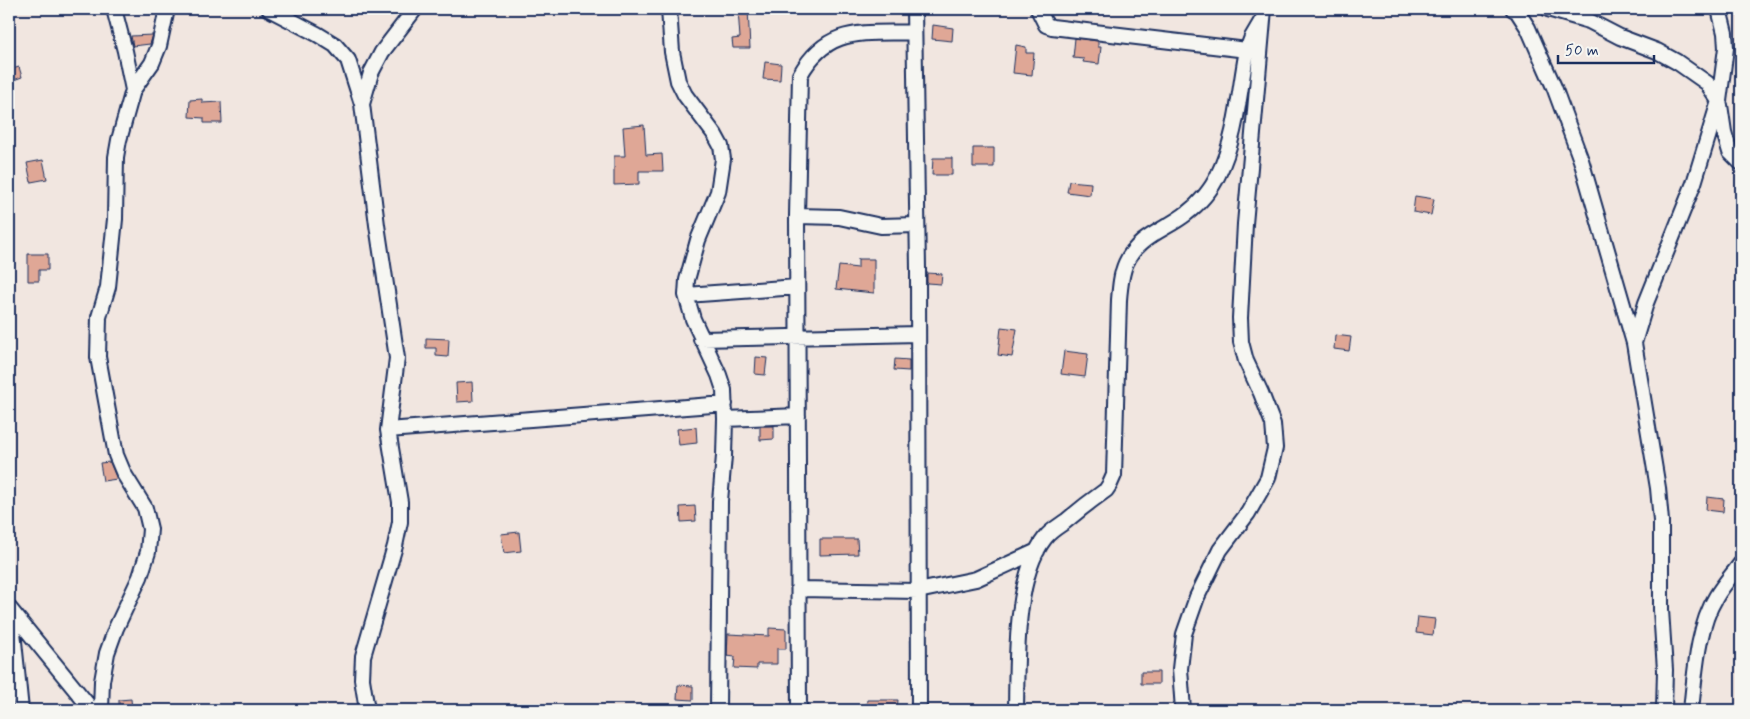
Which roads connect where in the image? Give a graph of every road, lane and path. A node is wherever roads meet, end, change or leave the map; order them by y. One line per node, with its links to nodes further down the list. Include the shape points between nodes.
1 (114, 9): 14 (street)
2 (166, 9): 14 (street, via 159,46 152,63)
3 (269, 9): 16 (street, via 335,45 348,60)
4 (414, 9): 16 (street, via 382,52 371,73)
5 (669, 9): 21 (street, via 678,80 685,95 715,135 723,159 718,192 698,240)
6 (914, 9): 12 (street)
7 (1038, 9): 13 (street, via 1046,25 1052,27)
8 (1514, 9): 25 (street, via 1528,28 1574,142)
9 (1548, 9): 15 (street, via 1589,22 1678,62 1707,82)
10 (1719, 9): 15 (street, via 1726,48)
11 (1263, 14): 13 (street); 43 (street, via 1240,318 1246,361 1273,424 1275,448 1268,478 1248,513 1220,550 1197,597 1184,634 1180,669)
12 (914, 32): 18 (street, via 838,38 820,48 808,60 800,75); 19 (street)
13 (1247, 50): 30 (street, via 1230,141 1218,176 1187,214 1146,237 1126,262 1119,300 1114,475 1106,490 1046,537)
14 (133, 90): 37 (street, via 116,157 115,218 108,287 99,317 98,357 116,455 145,508 150,529 148,552 140,577 107,653)
15 (1719, 101): 17 (street, via 1730,152); 25 (street, via 1694,183 1646,303)
16 (362, 104): 29 (street, via 397,358)
17 (1741, 163)
18 (797, 216): 19 (street, via 839,217 888,227); 20 (street)
19 (917, 225): 22 (street)
20 (797, 287): 21 (street); 23 (street)
21 (686, 295): 24 (street)
22 (918, 334): 23 (street); 33 (street)
23 (797, 336): 24 (street); 27 (street)
24 (701, 339): 26 (street, via 719,375)
25 (1634, 343): 44 (street, via 1661,521)
26 (725, 404): 28 (street); 29 (street)
27 (798, 416): 28 (street); 32 (street)
28 (725, 419): 39 (street, via 720,501)
29 (388, 430): 38 (street, via 400,502 400,522 363,656 362,680)
30 (1036, 551): 33 (street, via 976,579); 42 (street, via 1023,589)
31 (1741, 563): 45 (street, via 1716,597 1705,620)
32 (799, 589): 33 (street); 40 (street)
33 (918, 591): 41 (street)
34 (10, 610): 35 (street); 36 (street)
35 (21, 710)
36 (92, 710)
37 (101, 710)
38 (367, 710)
39 (718, 710)
40 (799, 710)
41 (919, 710)
42 (1016, 710)
43 (1183, 710)
44 (1664, 710)
45 (1691, 710)

